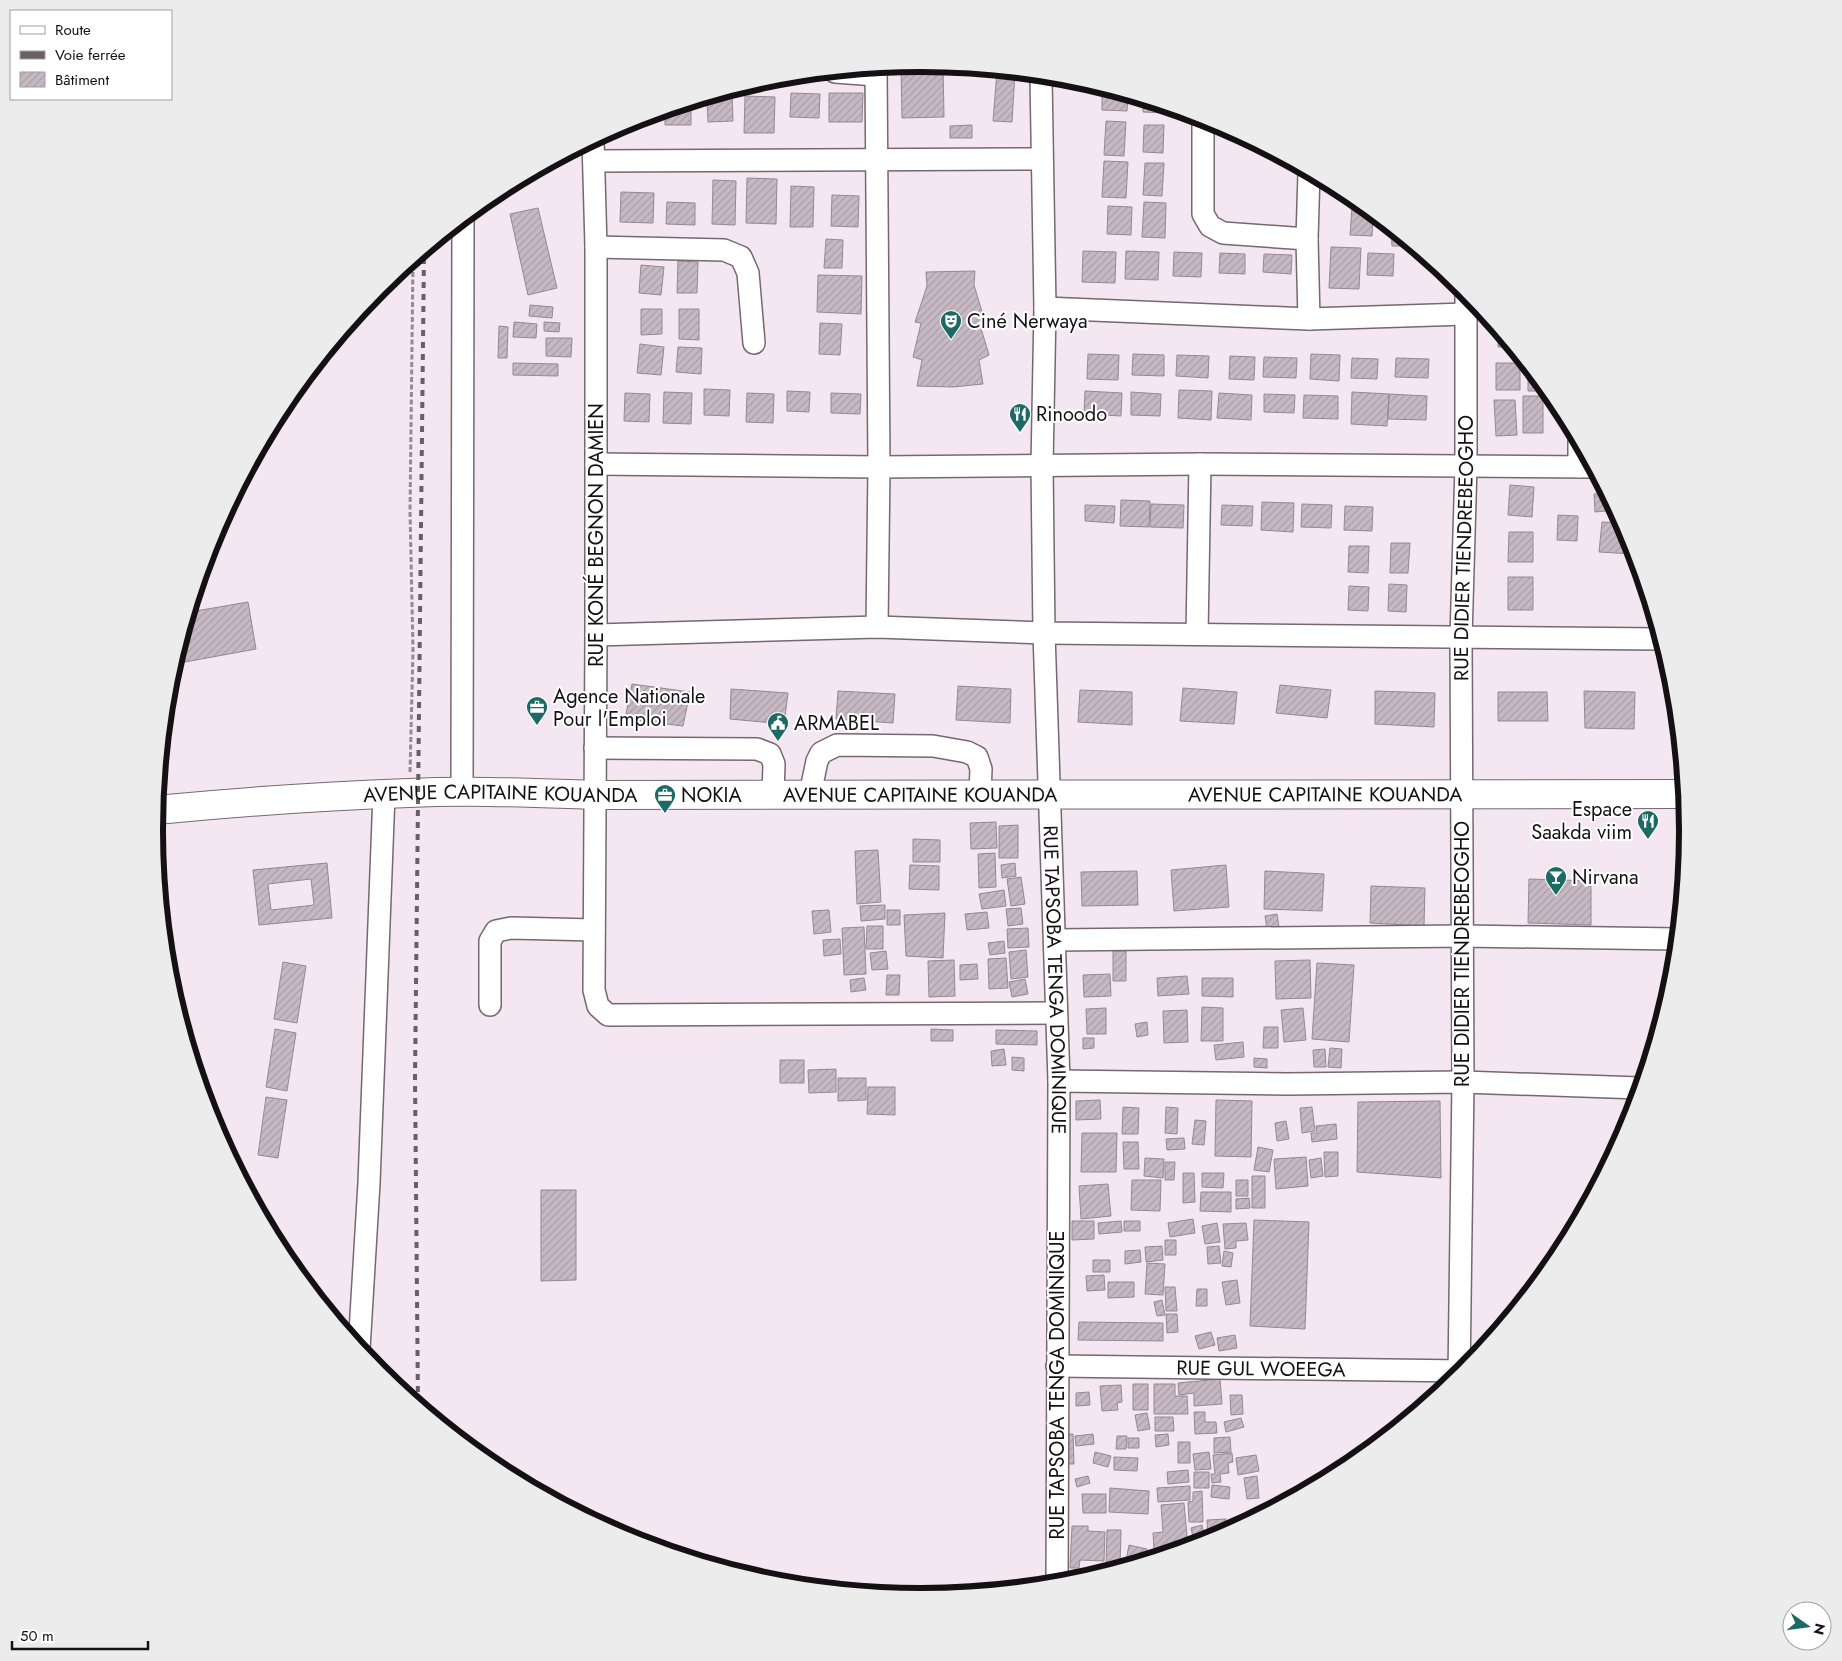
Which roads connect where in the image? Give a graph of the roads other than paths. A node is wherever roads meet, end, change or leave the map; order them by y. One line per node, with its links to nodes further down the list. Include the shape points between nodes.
1 (876, 74): 6 (street)
2 (1041, 82): 5 (street, RUE TAPSOBA TENGA DOMINIQUE)
3 (1203, 127): 9 (street, via 1203,214 1210,226 1222,233)
4 (593, 151): 6 (street); 10 (street, RUE KONÉ BEGNON DAMIEN)
5 (1042, 159): 6 (street); 12 (street, RUE TAPSOBA TENGA DOMINIQUE)
6 (877, 160): 20 (street)
7 (1309, 179): 9 (street)
8 (463, 227): 29 (street)
9 (1307, 239): 14 (street)
10 (596, 247): 15 (street, via 724,250 741,257 748,273); 16 (street, RUE KONÉ BEGNON DAMIEN)
11 (1466, 305): 13 (street, RUE DIDIER TIENDREBEOGHO)
12 (1044, 308): 14 (street); 18 (street, RUE TAPSOBA TENGA DOMINIQUE)
13 (1466, 314): 14 (street); 19 (street, RUE DIDIER TIENDREBEOGHO)
14 (1309, 319)
15 (754, 343)
16 (596, 464): 20 (street); 25 (street, RUE KONÉ BEGNON DAMIEN)
17 (1200, 464): 18 (street); 19 (street); 24 (street)
18 (1042, 466): 20 (street); 23 (street, RUE TAPSOBA TENGA DOMINIQUE)
19 (1466, 466): 21 (street); 26 (street, RUE DIDIER TIENDREBEOGHO)
20 (879, 467): 22 (street)
21 (1586, 467)
22 (876, 627): 23 (street); 25 (street)
23 (1044, 633): 24 (street); 34 (street, RUE TAPSOBA TENGA DOMINIQUE)
24 (1197, 634): 26 (street)
25 (596, 635): 28 (street, RUE KONÉ BEGNON DAMIEN)
26 (1461, 638): 27 (street); 37 (street, RUE DIDIER TIENDREBEOGHO)
27 (1654, 639)
28 (595, 748): 31 (street, via 756,749 770,754 774,764); 36 (street, RUE KONÉ BEGNON DAMIEN)
29 (462, 792): 30 (street, AVENUE CAPITAINE KOUANDA); 36 (street, AVENUE CAPITAINE KOUANDA)
30 (397, 793): 38 (street, AVENUE CAPITAINE KOUANDA); 48 (street)
31 (773, 794): 32 (street, AVENUE CAPITAINE KOUANDA); 36 (street, AVENUE CAPITAINE KOUANDA)
32 (810, 794): 33 (street, AVENUE CAPITAINE KOUANDA); 33 (street, via 821,753 837,745 933,746 967,752 978,757)
33 (980, 794): 34 (street, AVENUE CAPITAINE KOUANDA)
34 (1050, 794): 37 (street, AVENUE CAPITAINE KOUANDA); 42 (street, RUE TAPSOBA TENGA DOMINIQUE)
35 (1678, 794): 37 (street, AVENUE CAPITAINE KOUANDA)
36 (594, 795): 39 (street, RUE KONÉ BEGNON DAMIEN)
37 (1461, 795): 40 (street, RUE DIDIER TIENDREBEOGHO)
38 (164, 809)
39 (594, 930): 43 (street, via 511,928 496,932 490,941); 44 (street, RUE KONÉ BEGNON DAMIEN, via 594,990 598,1006 608,1015)
40 (1463, 936): 41 (street); 42 (street); 46 (street, RUE DIDIER TIENDREBEOGHO)
41 (1671, 939)
42 (1055, 940): 44 (street, RUE TAPSOBA TENGA DOMINIQUE)
43 (490, 1005)
44 (1056, 1013): 45 (street, RUE TAPSOBA TENGA DOMINIQUE)
45 (1059, 1081): 46 (street); 50 (street, RUE TAPSOBA TENGA DOMINIQUE)
46 (1463, 1082): 47 (street); 49 (street, RUE DIDIER TIENDREBEOGHO)
47 (1634, 1088)
48 (360, 1339)
49 (1461, 1362)
50 (1057, 1366): 51 (street, RUE GUL WOEEGA); 52 (street, RUE TAPSOBA TENGA DOMINIQUE)
51 (1450, 1373)
52 (1057, 1576)

